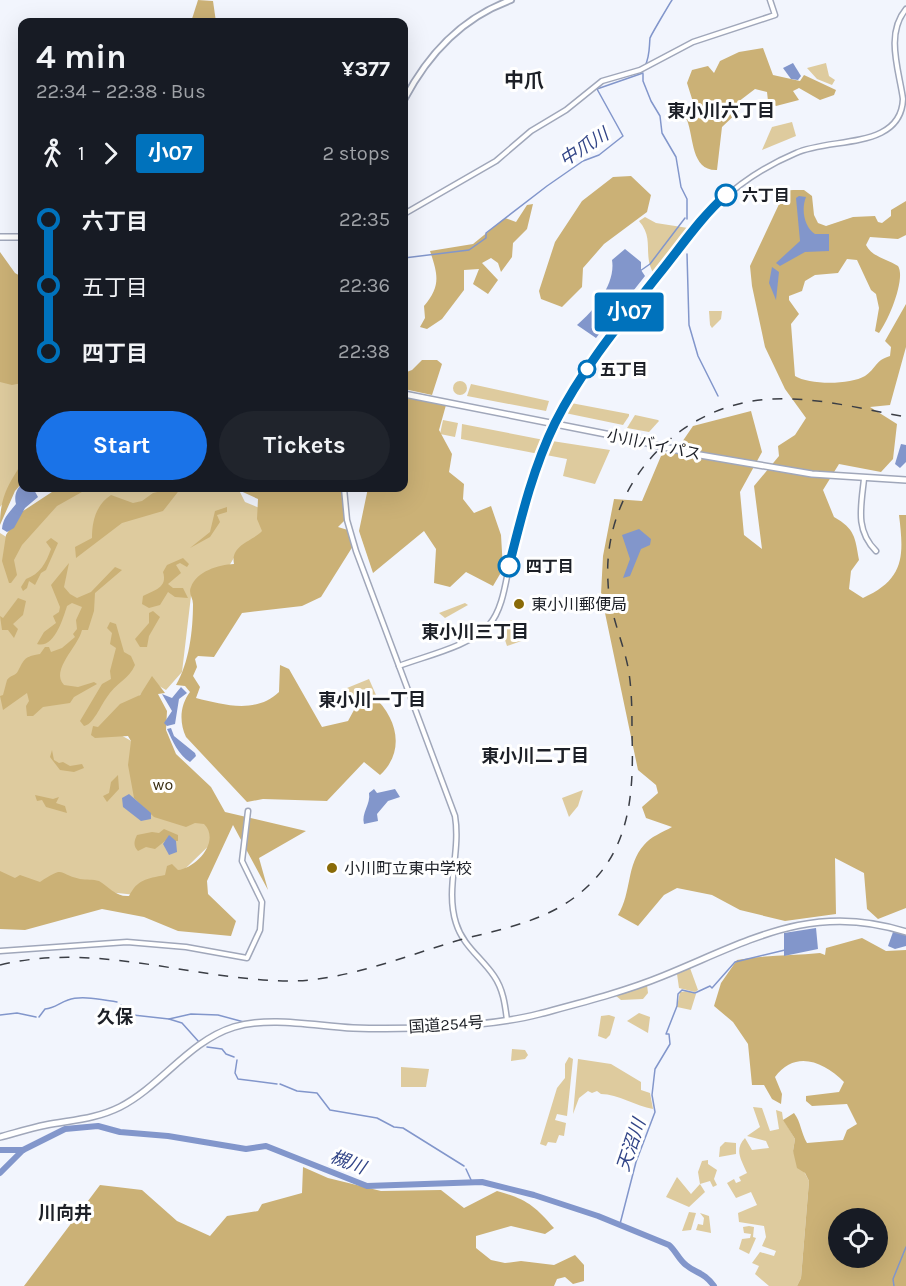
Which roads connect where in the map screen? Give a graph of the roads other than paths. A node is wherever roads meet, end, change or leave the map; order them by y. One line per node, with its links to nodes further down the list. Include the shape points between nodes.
1 (511, 0): 4 (main road, via 485,11 443,43 427,60)
2 (770, 0): 5 (street, via 775,15 693,42 640,70 598,83 496,161)
3 (906, 9): 9 (street, via 894,40 903,109 894,124 877,136 816,146 780,159 720,200 691,231 597,353)
4 (408, 93)
5 (408, 212)
6 (0, 237): 7 (highway)
7 (18, 237)
8 (408, 395): 9 (highway, 小川バイパス)
9 (555, 424): 10 (highway, 小川バイパス, bridge, via 783,470); 14 (street, via 528,494 493,620 473,639)
10 (864, 479): 11 (highway, 小川バイパス); 13 (street, via 861,526)
11 (906, 480)
12 (344, 492): 14 (street, via 356,551)
13 (876, 551)
14 (399, 666): 18 (street, via 455,816 452,904 456,923 464,941 500,986)
15 (248, 811): 17 (street, via 242,861 262,902 260,930 247,958 127,942)
16 (906, 932): 18 (highway, 国道254号, via 853,920 787,928 748,938 636,985)
17 (0, 951)
18 (507, 1020): 19 (highway, 国道254号, via 363,1028 292,1023 238,1026 213,1036 132,1100 111,1111)
19 (0, 1137)

